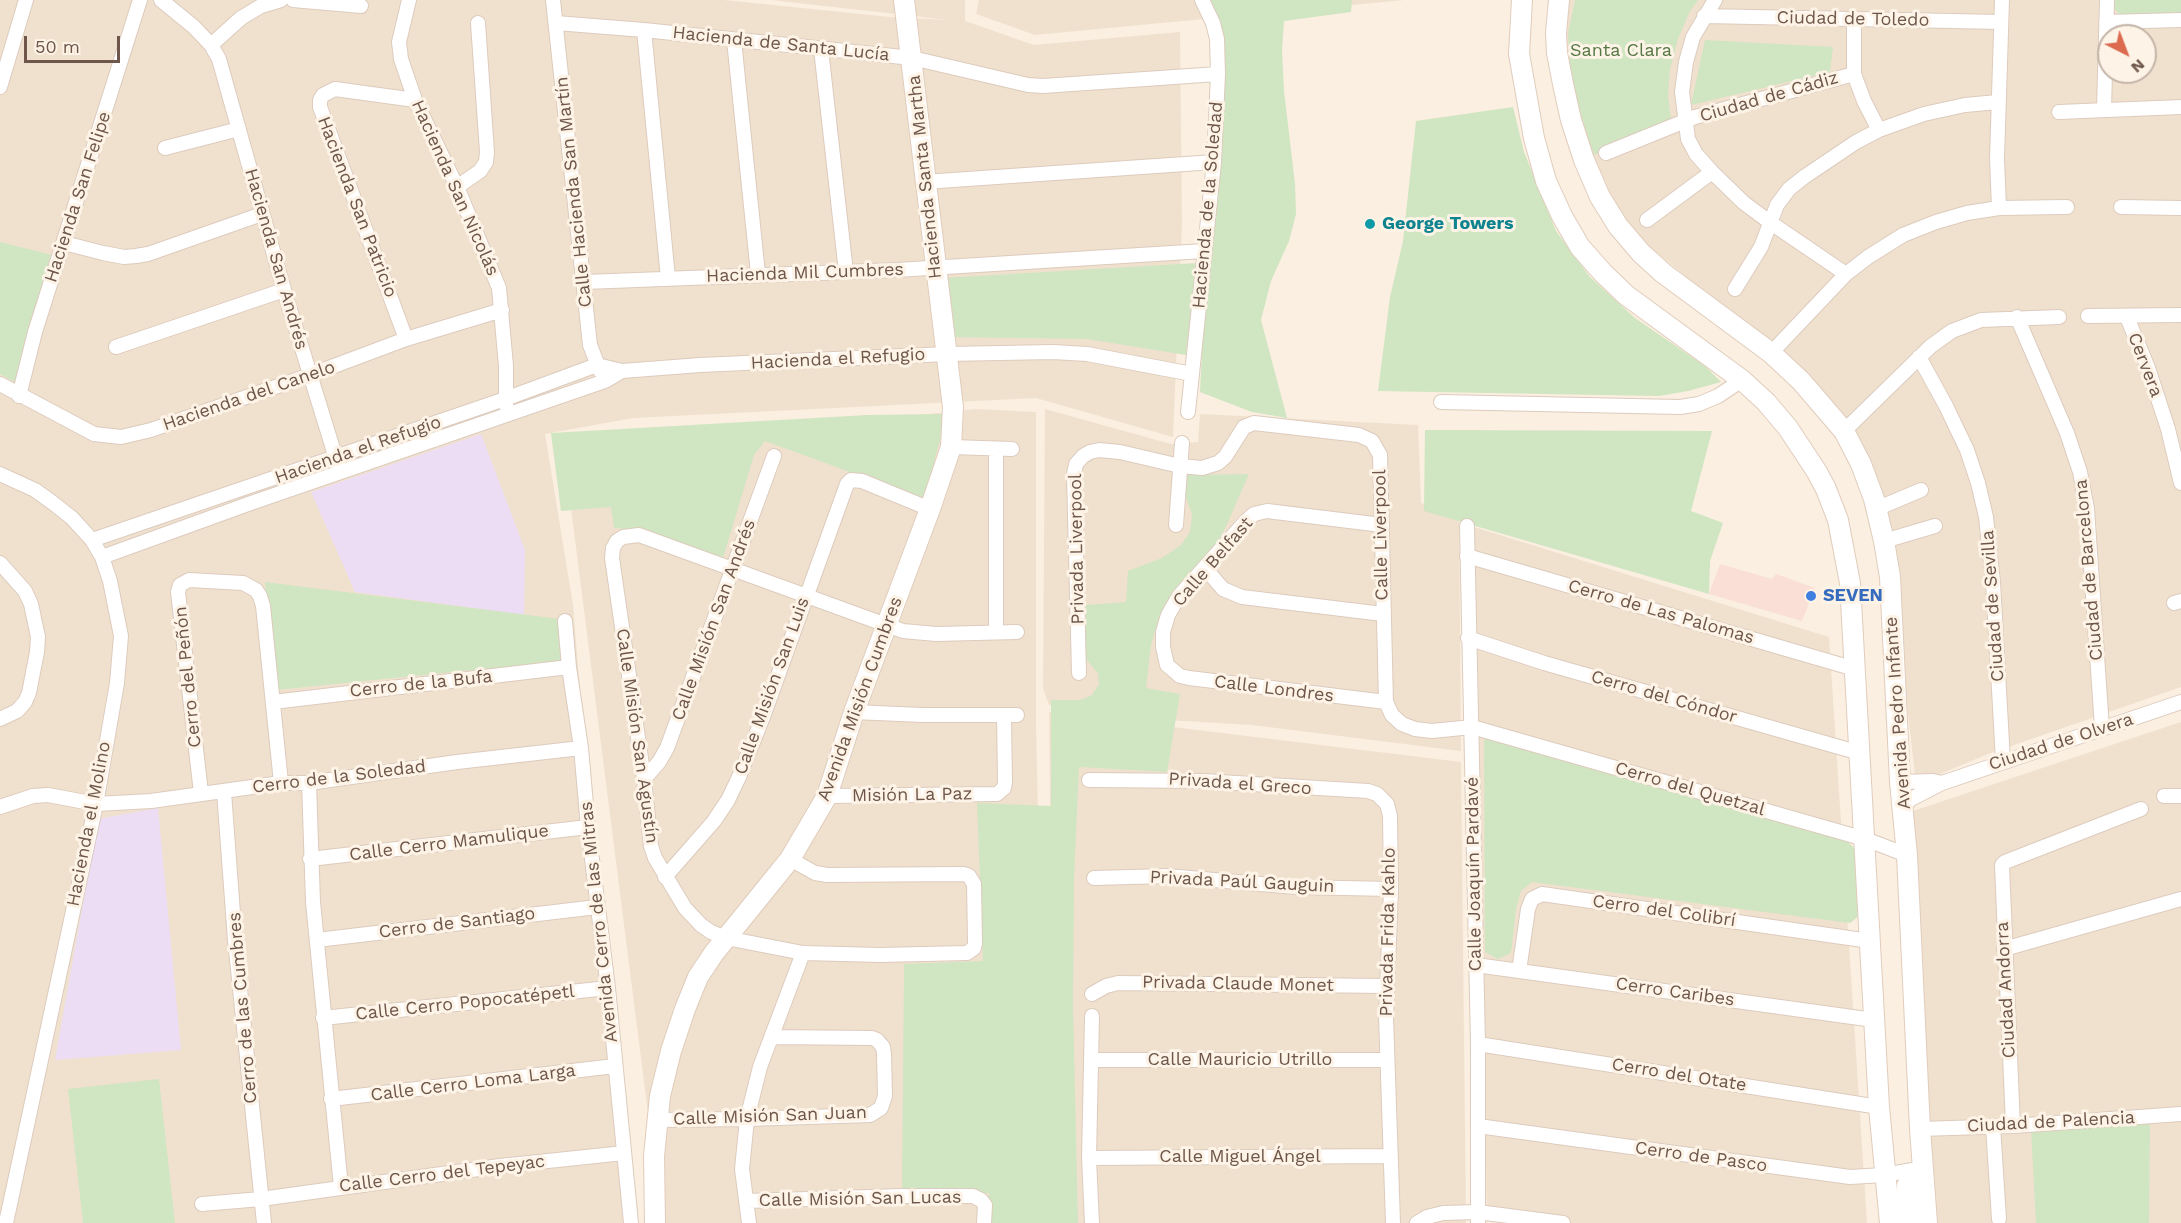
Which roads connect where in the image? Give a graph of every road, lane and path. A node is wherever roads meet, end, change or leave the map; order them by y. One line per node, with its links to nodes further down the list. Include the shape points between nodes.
1 (26, 0): 30 (street)
2 (140, 0): 52 (street, Hacienda San Felipe)
3 (161, 0): 25 (street)
4 (281, 0): 25 (street, via 241,18)
5 (293, 0): 15 (street)
6 (409, 0): 31 (street, Hacienda San Nicolás, via 399,50)
7 (553, 0): 22 (street, Calle Hacienda San Martín)
8 (904, 0): 27 (main road, Hacienda Santa Martha)
9 (1202, 0): 28 (street, Hacienda de la Soledad, via 1217,39)
10 (1522, 0): 78 (main road, via 1520,54 1534,138 1546,181 1562,216 1581,247 1626,295)
11 (1559, 0): 70 (main road, Avenida Pedro Infante, via 1556,33 1563,84 1584,160 1600,197 1618,226 1648,260)
12 (1715, 0): 16 (street)
13 (2002, 0): 19 (street)
14 (2107, 0): 20 (street)
15 (361, 6)
16 (1704, 16): 17 (street, Ciudad de Toledo); 36 (street, via 1686,62 1682,92)
17 (1854, 18): 19 (street, Ciudad de Toledo); 29 (street, Ciudad de Cádiz)
18 (2181, 20): 20 (street)
19 (2001, 22): 32 (street)
20 (2106, 22): 34 (street)
21 (478, 23): 44 (street, via 488,152 480,171)
22 (556, 23): 23 (street, Hacienda de Santa Lucía); 59 (street, Calle Hacienda San Martín)
23 (644, 30): 24 (street, Hacienda de Santa Lucía); 58 (street)
24 (734, 40): 26 (street, Hacienda de Santa Lucía); 56 (street)
25 (211, 45): 37 (street, Hacienda San Andrés, via 219,59)
26 (820, 49): 27 (street, Hacienda de Santa Lucía); 55 (street)
27 (912, 58): 28 (street, Hacienda de Santa Lucía, via 1043,86); 43 (main road, Hacienda Santa Martha)
28 (1218, 74): 41 (street, Hacienda de la Soledad)
29 (1854, 74): 36 (street, Ciudad de Cádiz); 38 (street, Ciudad de Cádiz)
30 (0, 87)
31 (415, 100): 44 (street, Hacienda San Nicolás); 68 (street, Hacienda San Patricio, via 335,89 320,100)
32 (1998, 102): 38 (street, via 1924,114); 47 (street)
33 (2181, 107): 34 (street)
34 (2104, 109): 35 (street)
35 (2059, 112)
36 (1685, 122): 40 (street, Ciudad de Cádiz); 42 (street, via 1688,139)
37 (239, 129): 39 (street); 49 (street, Hacienda San Andrés)
38 (1879, 130): 51 (street, via 1789,189 1776,205)
39 (165, 148)
40 (1606, 153)
41 (1214, 162): 43 (street); 53 (street, Hacienda de la Soledad)
42 (1712, 172): 50 (street); 51 (street)
43 (924, 182): 54 (main road, Hacienda Santa Martha)
44 (456, 187): 62 (street, Hacienda San Nicolás, via 493,270)
45 (2067, 207): 47 (street)
46 (2121, 207): 48 (street)
47 (1999, 208): 57 (street, via 1956,216 1904,236)
48 (2181, 208)
49 (262, 214): 52 (street, via 136,256 103,254); 61 (street, Hacienda San Andrés)
50 (1647, 220)
51 (1771, 223): 57 (street); 60 (street)
52 (64, 243): 80 (street, Hacienda San Felipe)
53 (1204, 251): 54 (street, Hacienda Mil Cumbres); 75 (street, Hacienda de la Soledad)
54 (935, 268): 55 (street, Hacienda Mil Cumbres); 71 (main road, Hacienda Santa Martha)
55 (846, 272): 56 (street, Hacienda Mil Cumbres)
56 (758, 274): 58 (street, Hacienda Mil Cumbres)
57 (1846, 274): 70 (street)
58 (668, 278): 59 (street, Hacienda Mil Cumbres)
59 (585, 282): 73 (street, Calle Hacienda San Martín, via 591,345)
60 (1735, 289)
61 (284, 290): 69 (street); 76 (street, Hacienda San Andrés)
62 (502, 310): 68 (street, Hacienda del Canelo); 81 (street, Hacienda San Nicolás)
63 (2181, 315): 67 (street)
64 (2088, 316): 67 (street)
65 (2017, 317): 66 (street); 72 (street, via 1981,320 1962,327); 127 (street, Ciudad de Barcelona, via 2080,472 2087,509)
66 (2059, 317)
67 (2127, 317): 95 (street, Cervera, via 2168,429)
68 (406, 339): 76 (street, Hacienda del Canelo)
69 (116, 347)
70 (1771, 353): 85 (main road, Avenida Pedro Infante)
71 (947, 354): 74 (street, Hacienda el Refugio); 75 (street, Hacienda el Refugio, via 1087,354); 87 (main road, Avenida Misión Cumbres)
72 (1919, 357): 85 (street); 130 (street, Ciudad de Sevilla, via 1966,450 1986,517 1993,571)
73 (597, 365): 74 (street, Hacienda el Refugio); 77 (street, Calle Hacienda San Martín); 81 (street, Hacienda el Refugio)
74 (622, 371): 77 (street, Hacienda el Refugio)
75 (1192, 374): 83 (street, Hacienda de la Soledad)
76 (310, 375): 80 (street, Hacienda del Canelo, via 122,437 94,434); 91 (street, Hacienda San Andrés)
77 (605, 381): 84 (street, Hacienda el Refugio)
78 (1742, 381): 82 (street, via 1699,404 1680,407); 119 (main road, via 1788,428 1834,506 1849,577)
79 (0, 384): 80 (street, Hacienda del Canelo)
80 (19, 396)
81 (505, 399): 84 (street, Hacienda San Nicolás); 91 (street, Hacienda el Refugio)
82 (1441, 402)
83 (1188, 412)
84 (507, 415): 93 (street, Hacienda el Refugio)
85 (1844, 431): 98 (main road, Avenida Pedro Infante, via 1861,464)
86 (1182, 443): 92 (street)
87 (951, 447): 88 (street); 97 (main road, Avenida Misión Cumbres)
88 (996, 449): 89 (street); 114 (street)
89 (1012, 449)
90 (774, 456): 109 (street, Calle Misión San Andrés)
91 (335, 458): 93 (street, Hacienda San Andrés); 103 (street, Hacienda el Refugio)
92 (1180, 465): 99 (street); 100 (street, Calle Liverpool, via 1202,468 1218,463 1244,428 1254,423 1359,435 1372,441 1380,455); 120 (street, Privada Liverpool, via 1099,450 1083,456 1076,464)
93 (340, 472): 106 (street, Hacienda el Refugio)
94 (0, 474): 103 (street, Hacienda el Molino, via 35,490 72,518)
95 (2181, 483)
96 (1921, 490): 98 (street)
97 (930, 509): 110 (street, Calle Misión San Luis, via 850,480 843,489); 113 (main road, Avenida Misión Cumbres)
98 (1876, 509): 104 (main road, Avenida Pedro Infante)
99 (1176, 525)
100 (1382, 525): 108 (street, Calle Belfast, via 1261,512 1245,521); 111 (street, Calle Liverpool)
101 (1467, 525): 105 (street, Calle Joaquín Pardavé)
102 (1935, 526): 104 (street)
103 (92, 540): 106 (street, Hacienda el Molino)
104 (1884, 542): 133 (main road, Avenida Pedro Infante, via 1890,577)
105 (1467, 556): 116 (street, Calle Joaquín Pardavé); 119 (street, Cerro de Las Palomas)
106 (102, 558): 142 (street, Hacienda el Molino, via 121,636)
107 (0, 563): 125 (street, via 32,604 38,638 25,702)
108 (1205, 568): 111 (street, via 1223,588 1242,597); 117 (street, Calle Belfast, via 1179,596 1168,615 1163,632)
109 (732, 570): 110 (street); 131 (street, Calle Misión San Andrés, via 667,748); 131 (street, Calle Misión San Agustín, via 639,535 623,537 613,548)
110 (806, 596): 113 (street); 152 (street, Calle Misión San Luis, via 763,717 728,800)
111 (1383, 614): 122 (street, Calle Liverpool)
112 (565, 621): 118 (street, Avenida Cerro de las Mitras)
113 (886, 627): 114 (street, via 918,633); 124 (main road, Avenida Misión Cumbres)
114 (996, 632): 115 (street)
115 (1017, 632)
116 (1468, 638): 126 (street, Calle Joaquín Pardavé); 129 (street, Cerro del Cóndor)
117 (1167, 665): 122 (street, Calle Londres, via 1189,678)
118 (569, 667): 121 (street, Cerro de la Bufa); 128 (street, Avenida Cerro de las Mitras)
119 (1855, 669): 129 (main road)
120 (1079, 673)
121 (273, 702): 134 (street, Cerro del Peñón); 138 (street, Cerro del Peñón, via 263,606 256,590 243,583 189,580 180,585)
122 (1386, 702): 126 (street, via 1402,724 1416,729)
123 (2181, 702): 127 (street, Ciudad de Olvera)
124 (854, 712): 139 (main road, Avenida Misión Cumbres); 139 (street, Misión La Paz, via 1011,716 1004,788 997,794)
125 (0, 719)
126 (1472, 727): 148 (street, Cerro del Quetzal); 162 (street, Calle Joaquín Pardavé)
127 (2102, 728): 130 (street, Ciudad de Olvera)
128 (582, 748): 135 (street, Cerro de la Soledad); 147 (street, Avenida Cerro de las Mitras)
129 (1860, 753): 148 (main road)
130 (2003, 761): 136 (street, Ciudad de Olvera)
131 (644, 779): 152 (street, Calle Misión San Agustín, via 651,846)
132 (1089, 780): 143 (street, Privada el Greco, via 1192,780 1368,791)
133 (1900, 782): 136 (street, Ciudad de Olvera); 145 (main road, Avenida Pedro Infante)
134 (282, 783): 135 (street, Cerro de la Soledad); 137 (street, Cerro de la Soledad)
135 (309, 783): 150 (street)
136 (1942, 783): 145 (street, Ciudad de Olvera, via 1911,799)
137 (224, 792): 138 (street, Cerro de la Soledad); 190 (street, Cerro de las Cumbres)
138 (201, 793): 142 (street, Cerro de la Soledad)
139 (827, 796): 151 (main road, Avenida Misión Cumbres)
140 (2164, 796): 141 (street)
141 (2181, 796)
142 (96, 804): 144 (street, Cerro de la Soledad, via 48,795); 195 (street, Hacienda el Molino)
143 (1387, 804): 154 (street, Privada Frida Kahlo)
144 (0, 807)
145 (1904, 807): 149 (main road, Avenida Pedro Infante)
146 (2141, 808): 160 (street, Ciudad Andorra, via 2005,862 2001,869)
147 (588, 826): 150 (street, Calle Cerro Mamulique); 156 (street, Avenida Cerro de las Mitras)
148 (1865, 839): 149 (street, Cerro del Quetzal); 159 (main road)
149 (1907, 855): 183 (main road, Avenida Pedro Infante)
150 (310, 859): 158 (street)
151 (790, 859): 157 (main road, Avenida Misión Cumbres); 161 (street, Calle Misión San Agustín, via 827,875 964,874 974,885 975,943 967,953)
152 (665, 877): 157 (street, Calle Misión San Agustín, via 701,925)
153 (1094, 878): 154 (street, Privada Paúl Gauguin, via 1167,876 1296,887)
154 (1390, 889): 164 (street, Privada Frida Kahlo)
155 (2181, 899): 160 (street)
156 (597, 907): 158 (street, Cerro de Santiago); 165 (street, Avenida Cerro de las Mitras)
157 (726, 938): 161 (street, Calle Misión San Agustín); 179 (main road, Avenida Misión Cumbres, via 698,978 685,1009 671,1051)
158 (317, 940): 168 (street)
159 (1870, 941): 163 (street, Cerro del Colibrí, via 1542,894 1532,899 1528,909); 169 (main road)
160 (2004, 949): 182 (street, Ciudad Andorra)
161 (802, 953): 170 (street)
162 (1476, 965): 163 (street, Cerro Caribes); 171 (street, Calle Joaquín Pardavé)
163 (1519, 971): 169 (street, Cerro Caribes)
164 (1387, 986): 166 (street, Privada Claude Monet, via 1118,983); 173 (street, Privada Frida Kahlo)
165 (608, 988): 168 (street, Calle Cerro Popocatépetl); 174 (street, Avenida Cerro de las Mitras)
166 (1092, 994)
167 (1092, 1016): 172 (street)
168 (324, 1018): 175 (street)
169 (1874, 1020): 176 (main road)
170 (771, 1037): 178 (street); 178 (street, Calle Misión San Juan, via 872,1038 881,1043 884,1102 870,1115)
171 (1478, 1044): 176 (street, Cerro del Otate); 180 (street, Calle Joaquín Pardavé)
172 (1092, 1060): 173 (street, Calle Mauricio Utrillo); 186 (street)
173 (1387, 1060): 185 (street, Privada Frida Kahlo)
174 (615, 1066): 175 (street, Calle Cerro Loma Larga); 184 (street, Avenida Cerro de las Mitras)
175 (331, 1099): 189 (street)
176 (1880, 1107): 187 (main road)
177 (2181, 1114): 182 (street, Ciudad de Palencia)
178 (747, 1119): 179 (street, Calle Misión San Juan); 191 (street, via 742,1169)
179 (657, 1120): 198 (main road, Avenida Misión Cumbres)
180 (1478, 1126): 187 (street, Cerro de Pasco, via 1850,1177); 193 (street, Calle Joaquín Pardavé)
181 (1993, 1126): 182 (street, Ciudad de Palencia); 183 (street, Ciudad de Palencia); 194 (street)
182 (2013, 1126)
183 (1920, 1129): 188 (main road, Avenida Pedro Infante)
184 (624, 1153): 189 (street, Calle Cerro del Tepeyac); 197 (street, Avenida Cerro de las Mitras)
185 (1391, 1156): 186 (street, Calle Miguel Ángel); 202 (street, Privada Frida Kahlo)
186 (1089, 1158): 201 (street)
187 (1884, 1175): 188 (street, Cerro de Pasco); 205 (main road)
188 (1924, 1175): 206 (main road, via 1907,1186); 207 (main road, Avenida Pedro Infante)
189 (341, 1187): 190 (street, Calle Cerro del Tepeyac)
190 (261, 1198): 192 (street, Calle Cerro del Tepeyac); 196 (street, Cerro de las Cumbres)
191 (747, 1201): 199 (street); 200 (street, Calle Misión San Lucas, via 973,1196 985,1205)
192 (202, 1204)
193 (1478, 1217): 203 (street, via 1443,1213); 204 (street)
194 (1999, 1219)
195 (6, 1223)
196 (264, 1223)
197 (631, 1223)
198 (655, 1223)
199 (749, 1223)
200 (984, 1223)
201 (1092, 1223)
202 (1393, 1223)
203 (1417, 1223)
204 (1563, 1223)
205 (1890, 1223)
206 (1907, 1223)
207 (1927, 1223)

